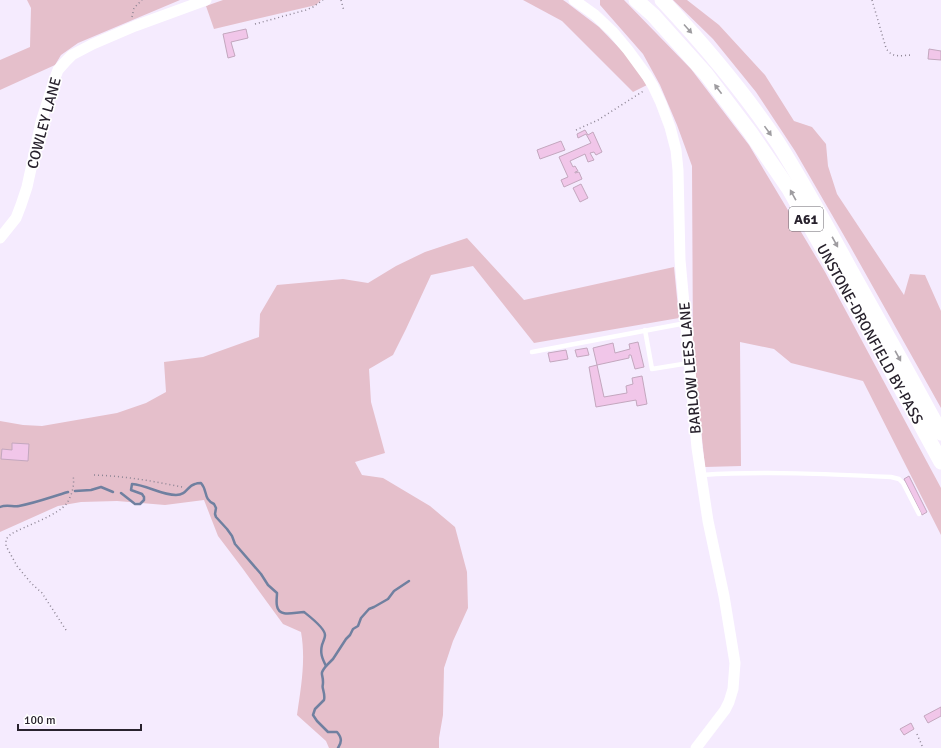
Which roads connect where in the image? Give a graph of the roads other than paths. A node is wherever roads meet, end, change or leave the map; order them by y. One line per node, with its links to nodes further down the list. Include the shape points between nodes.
1 (206, 0): 5 (street, COWLEY LANE, via 93,44 72,55 58,70 41,122 21,205 16,218)
2 (636, 0): 11 (highway, UNSTONE-DRONFIELD BY-PASS / A61, one-way to 2, via 789,189 706,74 653,15)
3 (662, 0): 10 (highway, UNSTONE-DRONFIELD BY-PASS / A61, one-way to 10, via 734,82 777,143 826,225)
4 (581, 2): 6 (street, BARLOW LEES LANE, via 628,50 653,86 670,127 678,163 680,260)
5 (0, 238)
6 (686, 323): 7 (lane); 9 (street, BARLOW LEES LANE)
7 (644, 330): 8 (lane); 9 (lane, via 652,370)
8 (532, 352)
9 (689, 363): 12 (street, BARLOW LEES LANE)
10 (941, 433)
11 (941, 462)
12 (700, 475): 13 (lane, via 801,473 891,477 903,483); 14 (street, BARLOW LEES LANE, via 724,596 734,663 734,683 729,702)
13 (919, 514)
14 (696, 748)

